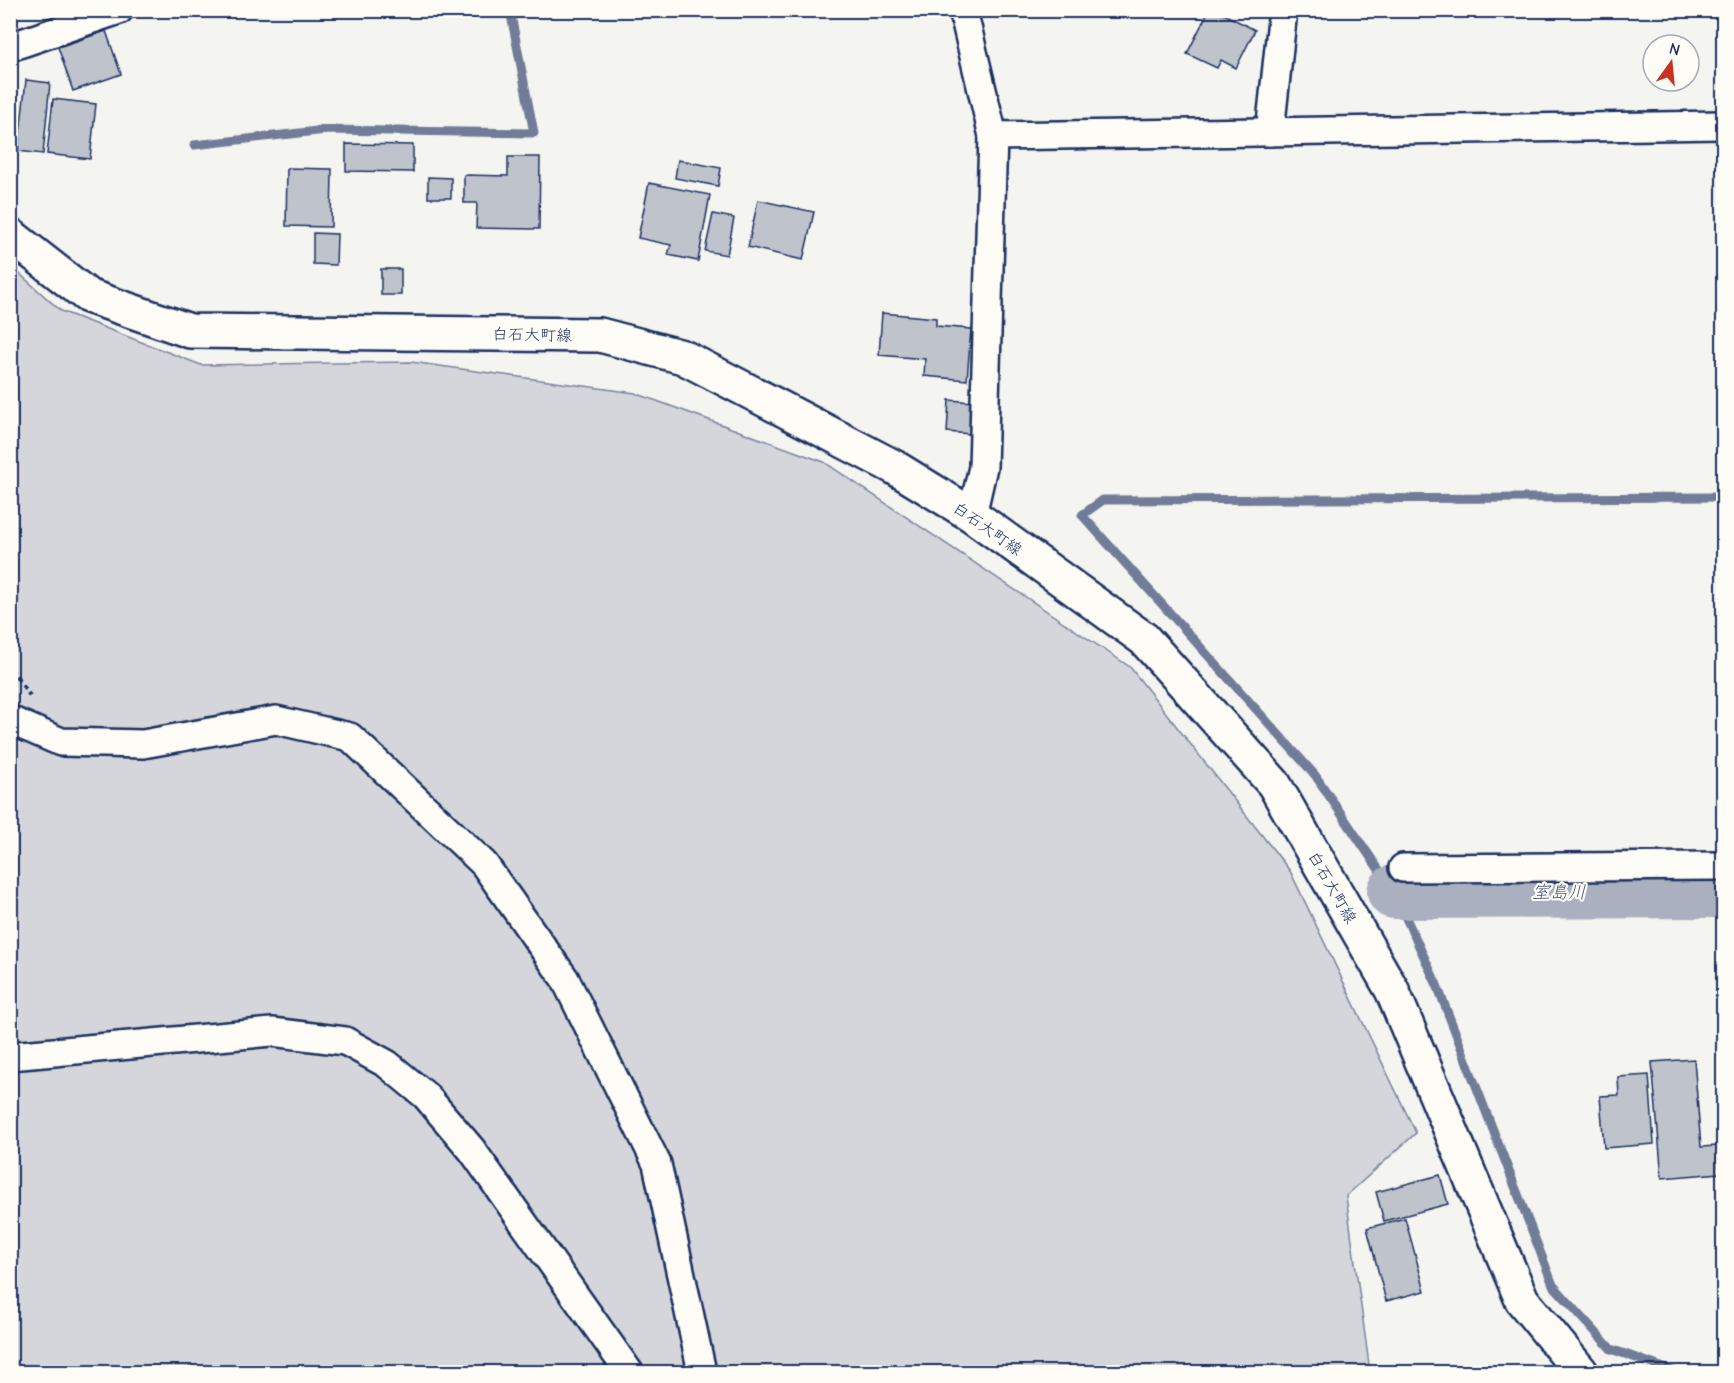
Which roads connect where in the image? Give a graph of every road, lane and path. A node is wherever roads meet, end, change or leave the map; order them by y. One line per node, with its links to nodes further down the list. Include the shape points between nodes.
1 (119, 10): 4 (street)
2 (963, 10): 7 (street)
3 (1283, 10): 6 (street)
4 (10, 47)
5 (1724, 125): 6 (street)
6 (1270, 132): 7 (street)
7 (993, 136): 9 (street, via 983,467)
8 (10, 235): 9 (main road, 白石大町線, via 88,296 190,331 600,335 683,357 894,468)
9 (972, 515): 16 (main road, 白石大町線, via 1144,639 1274,784 1392,990 1522,1300)
10 (10, 720): 15 (street, via 61,742 143,744 276,720 351,737 484,864 565,979 657,1164)
11 (1724, 866): 12 (street)
12 (1403, 868)
13 (10, 1056): 14 (street, via 272,1032 345,1041 387,1064 426,1096 472,1150)
14 (629, 1372)
15 (702, 1372)
16 (1581, 1372)

